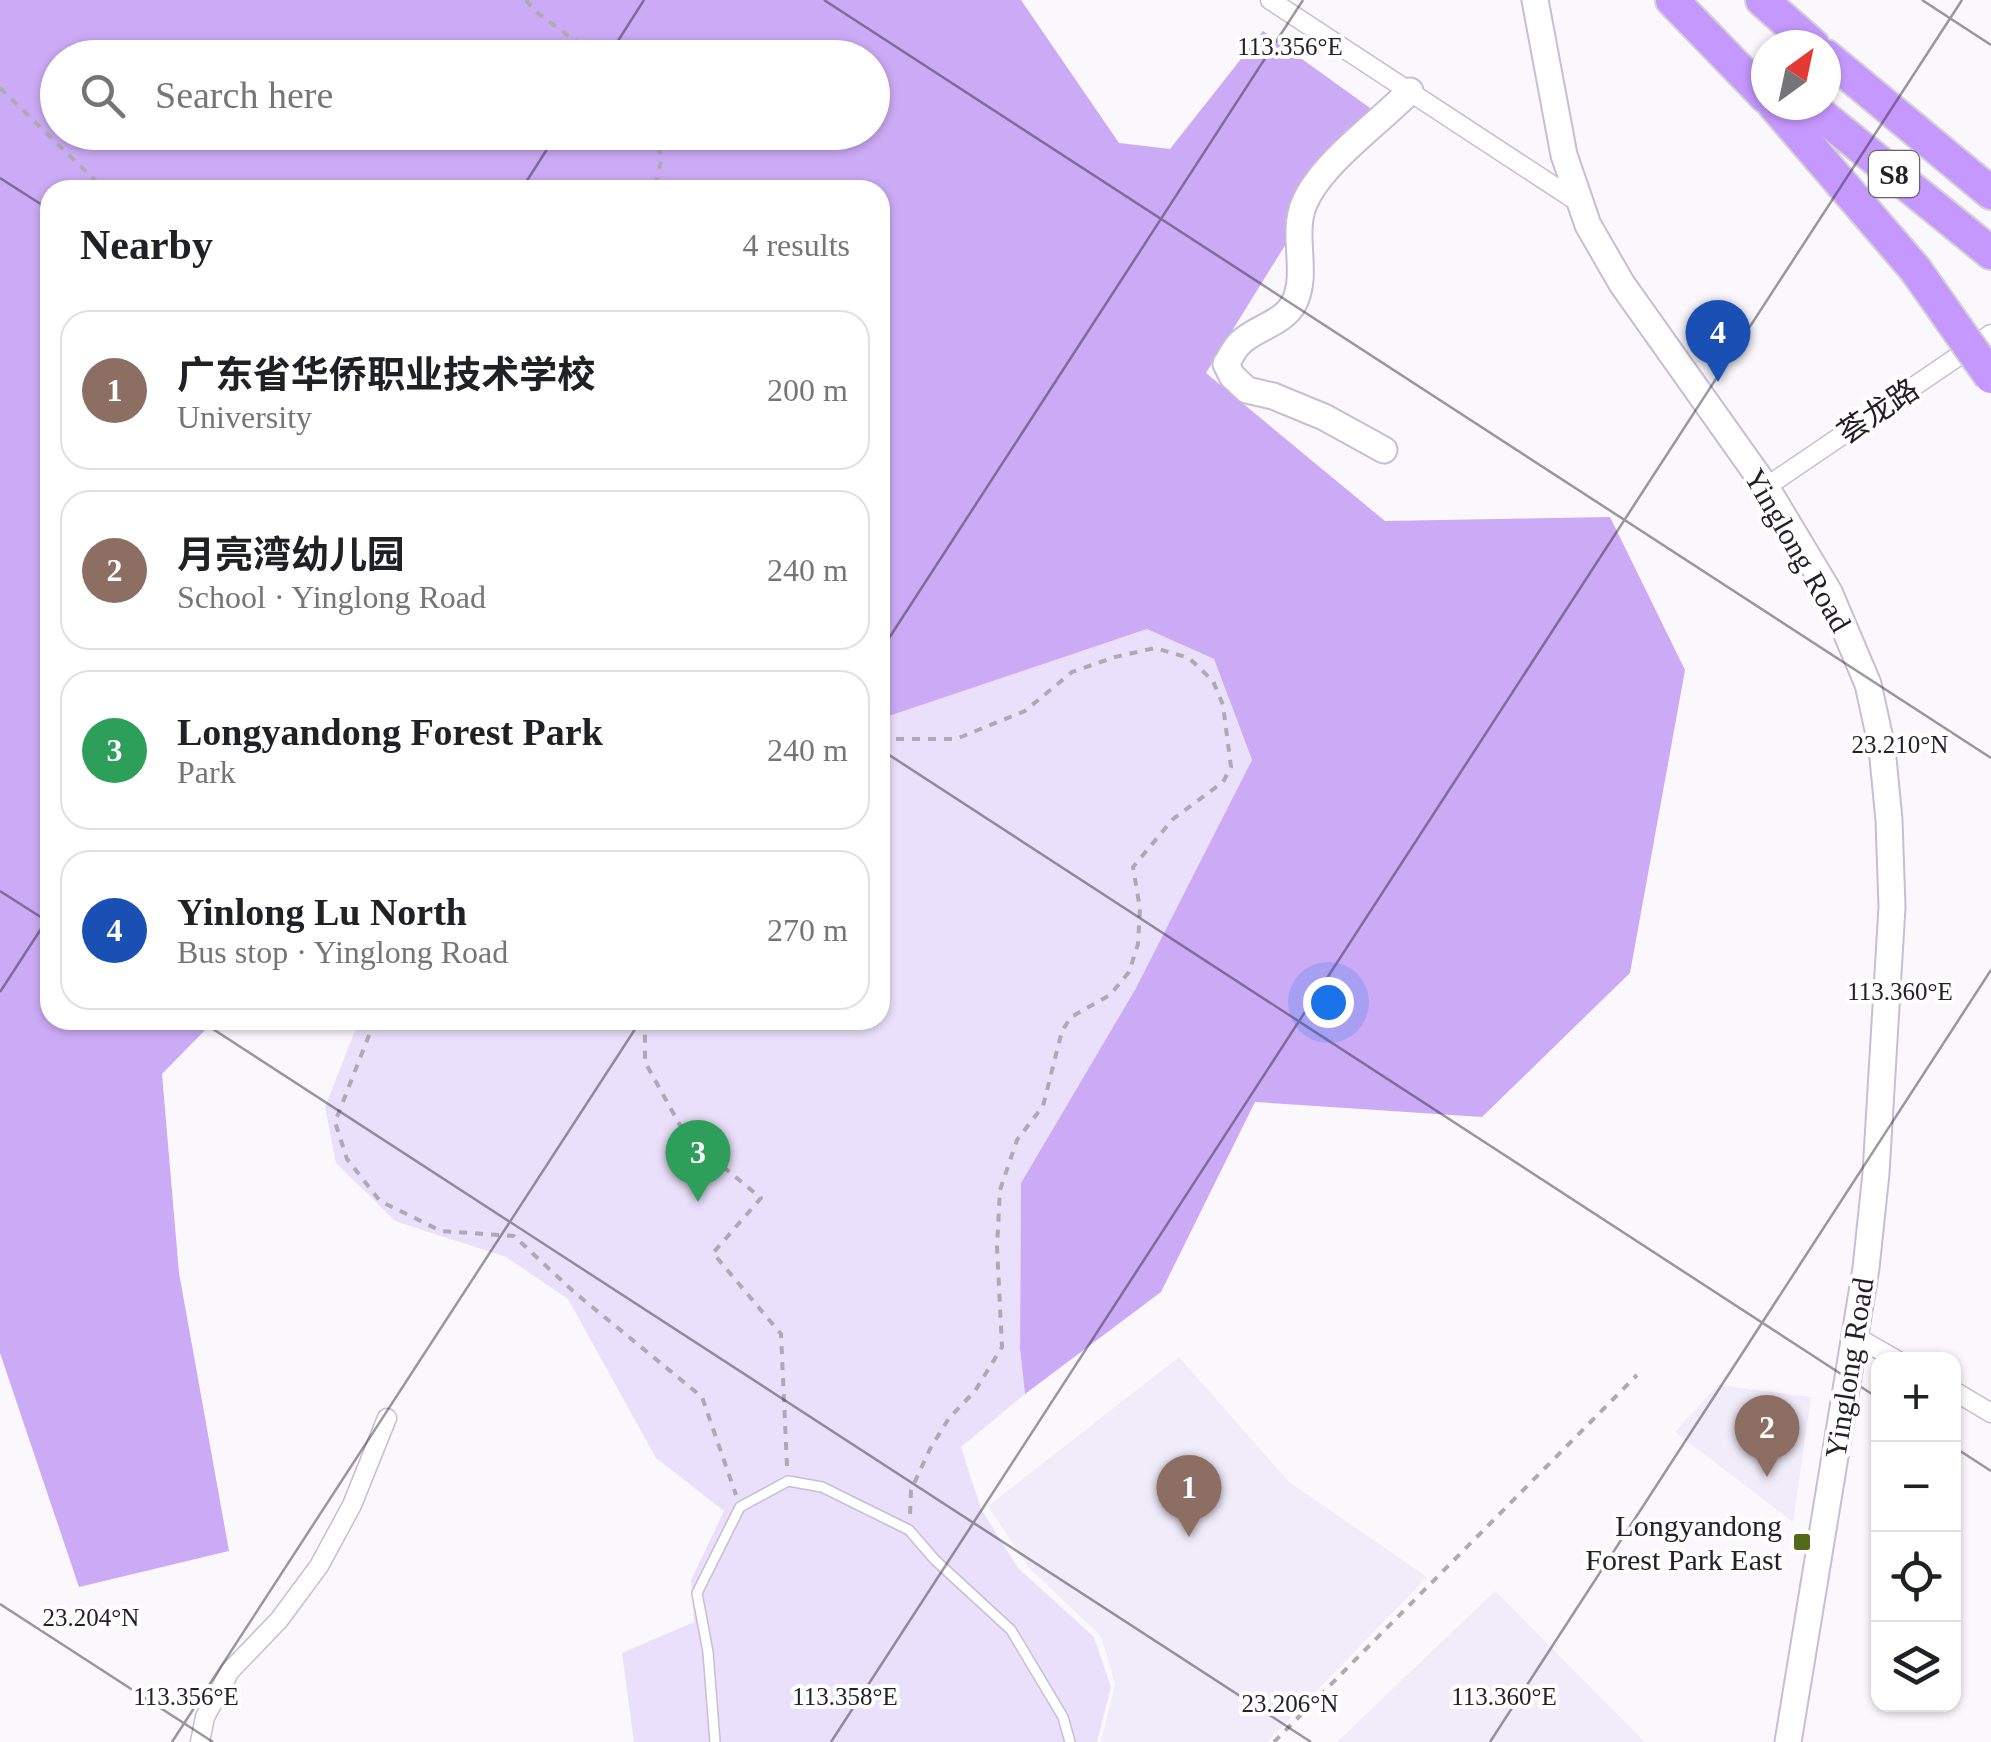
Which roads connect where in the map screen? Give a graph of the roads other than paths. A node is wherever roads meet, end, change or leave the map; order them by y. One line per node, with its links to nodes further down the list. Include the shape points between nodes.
1 (1270, 0): 10 (street)
2 (1535, 0): 14 (street, Yinglong Road)
3 (1672, 0): 9 (highway)
4 (1680, 0): 7 (highway)
5 (1762, 0): 6 (highway)
6 (1796, 30)
7 (1751, 58)
8 (1841, 68): 13 (highway, S8)
9 (1751, 82)
10 (1410, 91): 14 (street); 18 (street, via 1317,184 1303,206 1300,286 1292,308 1239,343 1226,364 1247,390 1324,417)
11 (1787, 120): 17 (highway, bridge, via 1915,268)
12 (1827, 120): 15 (highway, S8)
13 (1991, 193)
14 (1578, 202): 19 (street, Yinglong Road, via 1622,284)
15 (1985, 248)
16 (1991, 334): 19 (street, 荟龙路)
17 (1991, 377)
18 (1384, 450)
19 (1766, 488): 20 (street, Yinglong Road, via 1852,642 1876,716 1886,779 1892,907 1886,1041)
20 (1855, 1336): 21 (street); 28 (street, Yinglong Road)
21 (1883, 1352)
22 (1961, 1396): 23 (street)
23 (1991, 1413)
24 (387, 1418): 25 (street, via 319,1566 230,1671 205,1717)
25 (200, 1742)
26 (715, 1742): 27 (lane, via 698,1593 740,1506 788,1481 822,1487 909,1530 1011,1630 1063,1717)
27 (1070, 1742)
28 (1788, 1742)

